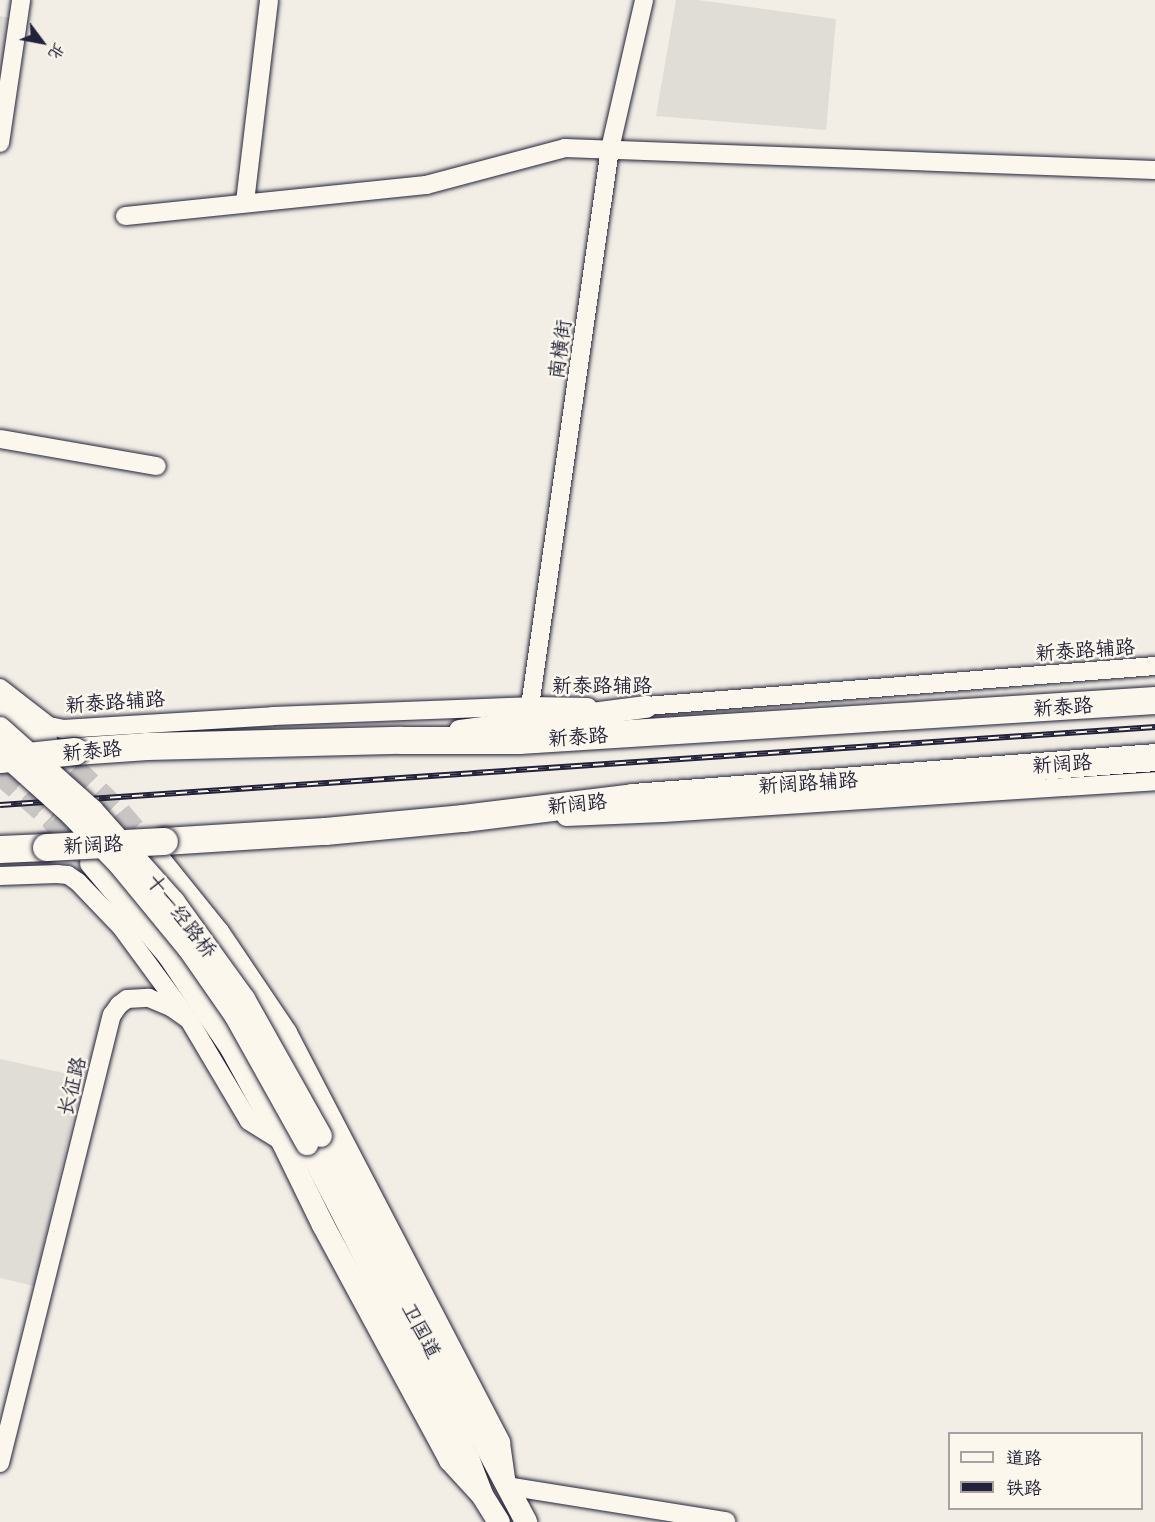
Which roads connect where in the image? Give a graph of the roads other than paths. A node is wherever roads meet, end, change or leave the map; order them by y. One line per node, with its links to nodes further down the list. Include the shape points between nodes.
1 (21, 0): 4 (street)
2 (269, 0): 7 (street)
3 (644, 0): 5 (street, 南横街)
4 (0, 143)
5 (610, 149): 6 (street); 7 (street, via 565,148 426,185); 15 (street, 南横街)
6 (1155, 170)
7 (245, 202): 8 (street)
8 (125, 216)
9 (0, 439): 10 (street)
10 (157, 466)
11 (1155, 666): 16 (street, 新泰路辅路)
12 (0, 687): 18 (street)
13 (1155, 700): 19 (highway, 新泰路, via 519,740)
14 (0, 702): 18 (main road)
15 (530, 706): 16 (street, 新泰路辅路); 18 (street, 新泰路辅路, via 163,721)
16 (646, 707): 19 (main road)
17 (0, 728): 30 (main road, 十一经路桥, bridge, via 92,810 174,902 250,1008)
18 (47, 733)
19 (401, 740): 22 (highway, 新泰路, bridge, via 147,746)
20 (0, 750): 30 (main road, 十一经路桥, bridge, via 120,865 218,990 267,1071)
21 (1155, 757): 24 (highway, 新阔路, via 633,797)
22 (0, 759)
23 (1155, 781): 24 (street, 新阔路辅路, via 663,813)
24 (463, 818): 26 (highway, 新阔路)
25 (0, 849): 26 (highway, 新阔路, bridge)
26 (161, 850): 30 (main road, via 260,990)
27 (91, 863): 31 (main road, via 195,992)
28 (0, 876): 29 (street, via 57,874 78,882 121,927)
29 (189, 1020): 31 (street, 长征路, via 249,1121); 33 (street, 长征路, via 160,1002 139,997 127,999 112,1015)
30 (320, 1132): 31 (street); 32 (main road, 卫国道); 34 (main road, via 499,1443)
31 (283, 1143): 35 (main road, via 323,1226 450,1460)
32 (476, 1454): 34 (main road, 卫国道); 35 (main road, 卫国道)
33 (0, 1463)
34 (505, 1483): 36 (main road, 卫国道); 38 (street)
35 (482, 1496): 37 (main road, 卫国道)
36 (526, 1519)
37 (497, 1520)
38 (726, 1521)

